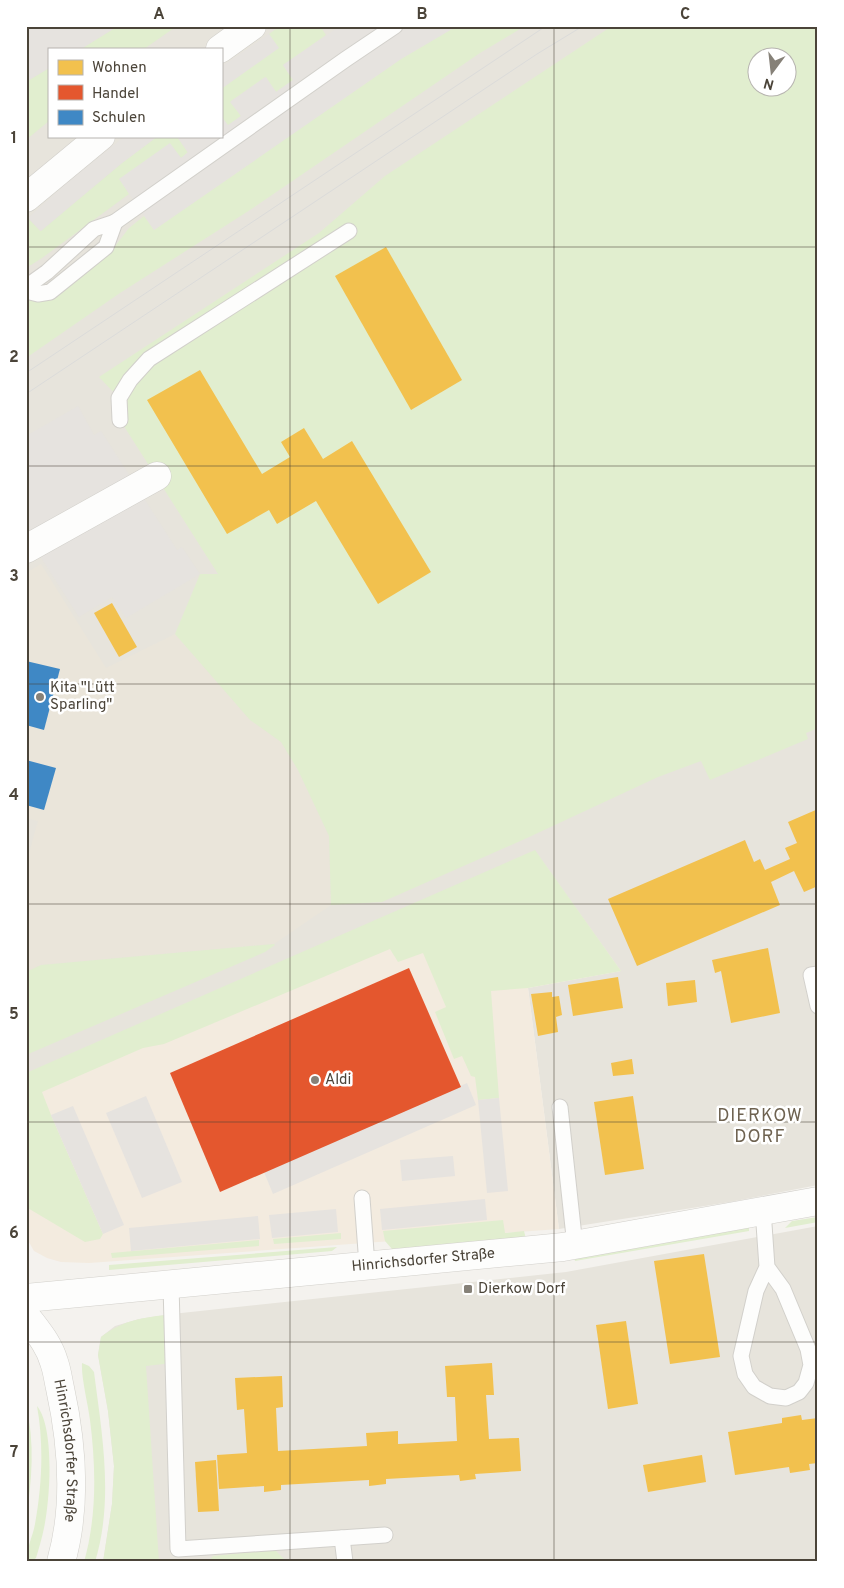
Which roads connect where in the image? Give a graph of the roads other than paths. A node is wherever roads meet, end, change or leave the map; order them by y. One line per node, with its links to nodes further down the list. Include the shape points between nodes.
1 (252, 26): 3 (street)
2 (395, 26): 6 (lane)
3 (221, 48)
4 (100, 138): 5 (street)
5 (26, 198)
6 (115, 222): 8 (lane, via 94,229 47,272); 9 (lane, via 106,247 50,292)
7 (349, 231): 10 (lane, via 149,359 119,398)
8 (26, 286)
9 (26, 291)
10 (120, 420)
11 (156, 476): 12 (street)
12 (26, 549)
13 (818, 974): 14 (lane, via 811,975)
14 (818, 1006)
15 (560, 1106): 19 (lane)
16 (362, 1198): 20 (lane)
17 (818, 1200): 18 (street, Hinrichsdorfer Straße)
18 (763, 1210): 19 (street, Hinrichsdorfer Straße); 21 (lane)
19 (575, 1246): 20 (street, Hinrichsdorfer Straße)
20 (367, 1265): 22 (street, Hinrichsdorfer Straße)
21 (767, 1267): 21 (lane, via 783,1289 808,1348 811,1365 806,1383 799,1392 786,1398 770,1396 754,1387 745,1374 741,1356 756,1291)
22 (171, 1285): 23 (street, Hinrichsdorfer Straße); 26 (lane, via 178,1549)
23 (26, 1298)
24 (26, 1316): 27 (street, Hinrichsdorfer Straße, via 45,1340 54,1361 65,1409 70,1491 69,1521)
25 (385, 1535): 26 (lane)
26 (342, 1538): 28 (lane)
27 (61, 1562)
28 (345, 1562)

